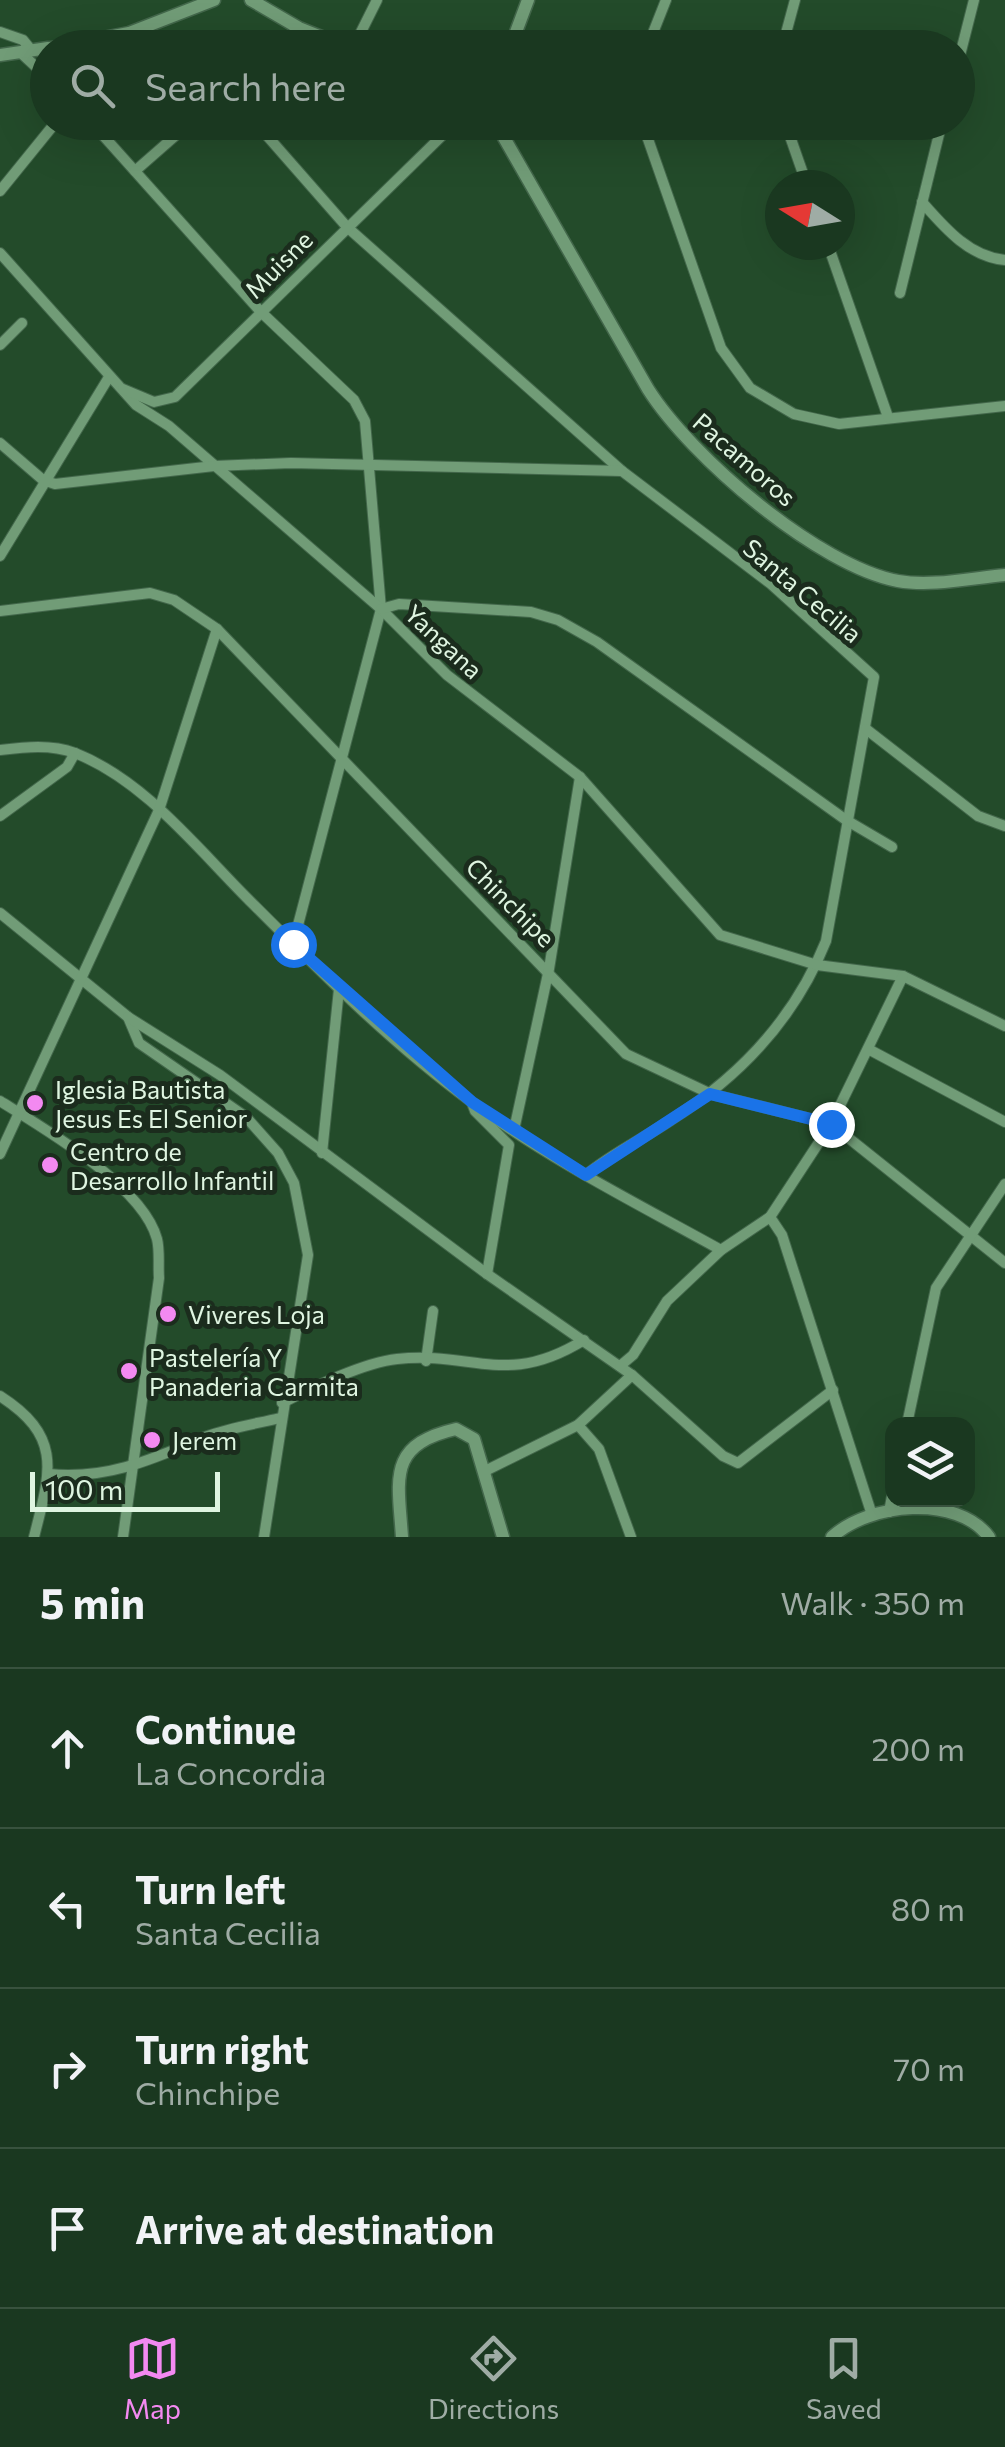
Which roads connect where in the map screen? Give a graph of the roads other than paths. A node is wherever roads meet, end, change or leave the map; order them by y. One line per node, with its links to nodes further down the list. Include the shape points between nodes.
1 (214, 0): 9 (street)
2 (252, 0): 8 (street)
3 (377, 0): 11 (street)
4 (528, 0): 12 (street)
5 (666, 0): 13 (street)
6 (795, 0): 14 (street)
7 (974, 0): 15 (street)
8 (299, 28): 10 (street)
9 (139, 30)
10 (304, 30)
11 (361, 30)
12 (517, 30)
13 (654, 30)
14 (787, 30)
15 (966, 30)
16 (0, 32): 18 (street, via 23,40)
17 (30, 50): 18 (street)
18 (26, 51): 19 (street); 20 (street)
19 (0, 55)
20 (30, 56)
21 (41, 140): 32 (street)
22 (108, 140): 30 (street)
23 (170, 140): 30 (street)
24 (271, 140): 34 (street, Santa Cecilia)
25 (437, 140): 34 (street, Muisne)
26 (504, 140): 52 (street, Pacamoros, via 658,405 702,454 782,523 875,575 903,582)
27 (648, 140): 45 (street, via 720,348 750,388 794,414 839,424)
28 (791, 140): 31 (street)
29 (938, 140): 33 (street)
30 (135, 170): 39 (street)
31 (802, 170)
32 (0, 191)
33 (922, 202): 37 (street, via 983,256); 38 (street)
34 (347, 227): 39 (street, Muisne); 49 (street, Santa Cecilia)
35 (0, 253): 42 (street, Yangana)
36 (833, 260): 45 (street)
37 (1005, 260)
38 (900, 293)
39 (261, 312): 43 (street, Muisne, via 165,403); 48 (street, via 362,409)
40 (22, 323): 41 (street)
41 (0, 345)
42 (110, 376): 43 (street, Yangana); 50 (street)
43 (121, 388): 47 (street, Yangana)
44 (1005, 406): 45 (street)
45 (888, 417)
46 (0, 442): 50 (street)
47 (214, 466): 48 (street); 50 (street); 53 (street, Yangana)
48 (369, 467): 49 (street); 53 (street)
49 (622, 471): 56 (street, Santa Cecilia, via 771,584 874,677)
50 (44, 480): 51 (street)
51 (0, 556)
52 (1005, 575)
53 (381, 609): 59 (street); 60 (street, Yangana, via 447,675); 63 (street, via 399,604 558,620)
54 (0, 611): 55 (street, Chinchipe, via 150,593 174,600)
55 (217, 629): 59 (street, Chinchipe); 61 (street)
56 (866, 730): 63 (street, Santa Cecilia); 64 (street, via 978,816)
57 (0, 750): 58 (street, via 50,747)
58 (75, 754): 61 (street); 62 (street)
59 (343, 760): 67 (street); 69 (street, Chinchipe)
60 (580, 777): 68 (street, Yangana, via 720,936); 69 (street)
61 (160, 810): 67 (street); 70 (street)
62 (0, 816)
63 (846, 820): 65 (street); 68 (street, Santa Cecilia)
64 (1005, 826)
65 (892, 848)
66 (0, 914): 70 (street)
67 (293, 944): 72 (street)
68 (816, 965): 71 (street, Yangana); 76 (street, Santa Cecilia, via 776,1034)
69 (549, 969): 76 (street, Chinchipe, via 626,1054); 82 (street)
70 (82, 976): 73 (street); 79 (street)
71 (903, 976): 74 (street, Yangana); 75 (street)
72 (339, 989): 78 (street); 83 (street)
73 (128, 1017): 83 (street); 99 (street, via 138,1043 246,1117 294,1183 308,1255)
74 (1005, 1026)
75 (870, 1050): 80 (street); 81 (street)
76 (710, 1094): 81 (street, Chinchipe); 85 (street, Santa Cecilia)
77 (0, 1101): 79 (street)
78 (472, 1102): 82 (street); 91 (street, via 510,1145)
79 (20, 1113): 84 (street); 103 (street, via 140,1205 157,1238 159,1278)
80 (1005, 1122)
81 (831, 1124): 87 (street); 88 (street, Chinchipe)
82 (514, 1130): 85 (street)
83 (322, 1152): 91 (street)
84 (0, 1154)
85 (586, 1175): 89 (street)
86 (1005, 1184): 88 (street)
87 (770, 1217): 89 (street); 97 (street)
88 (970, 1237): 90 (street, Chinchipe); 100 (street, via 936,1288)
89 (721, 1250): 95 (street, via 668,1302)
90 (1005, 1263)
91 (487, 1274): 93 (street)
92 (433, 1311): 94 (street)
93 (584, 1340): 94 (street, via 536,1364 494,1369); 95 (street)
94 (426, 1361): 99 (street, via 396,1359)
95 (620, 1366): 96 (street)
96 (632, 1375): 97 (street, via 738,1463); 102 (street)
97 (834, 1390): 108 (street)
98 (0, 1396): 105 (street, via 34,1421)
99 (282, 1404): 101 (street)
100 (908, 1417)
101 (280, 1418): 103 (street, via 208,1436); 111 (street)
102 (578, 1424): 104 (street); 114 (street, via 599,1449)
103 (132, 1466): 105 (street, via 85,1478); 110 (street)
104 (485, 1471): 112 (street, via 474,1440 456,1429 428,1435 398,1474); 113 (street)
105 (50, 1474): 109 (street)
106 (890, 1507): 107 (street)
107 (889, 1512): 108 (street); 116 (street, via 956,1512)
108 (872, 1515): 115 (street)
109 (34, 1537)
110 (122, 1537)
111 (264, 1537)
112 (402, 1537)
113 (503, 1537)
114 (632, 1537)
115 (832, 1537)
116 (989, 1537)

